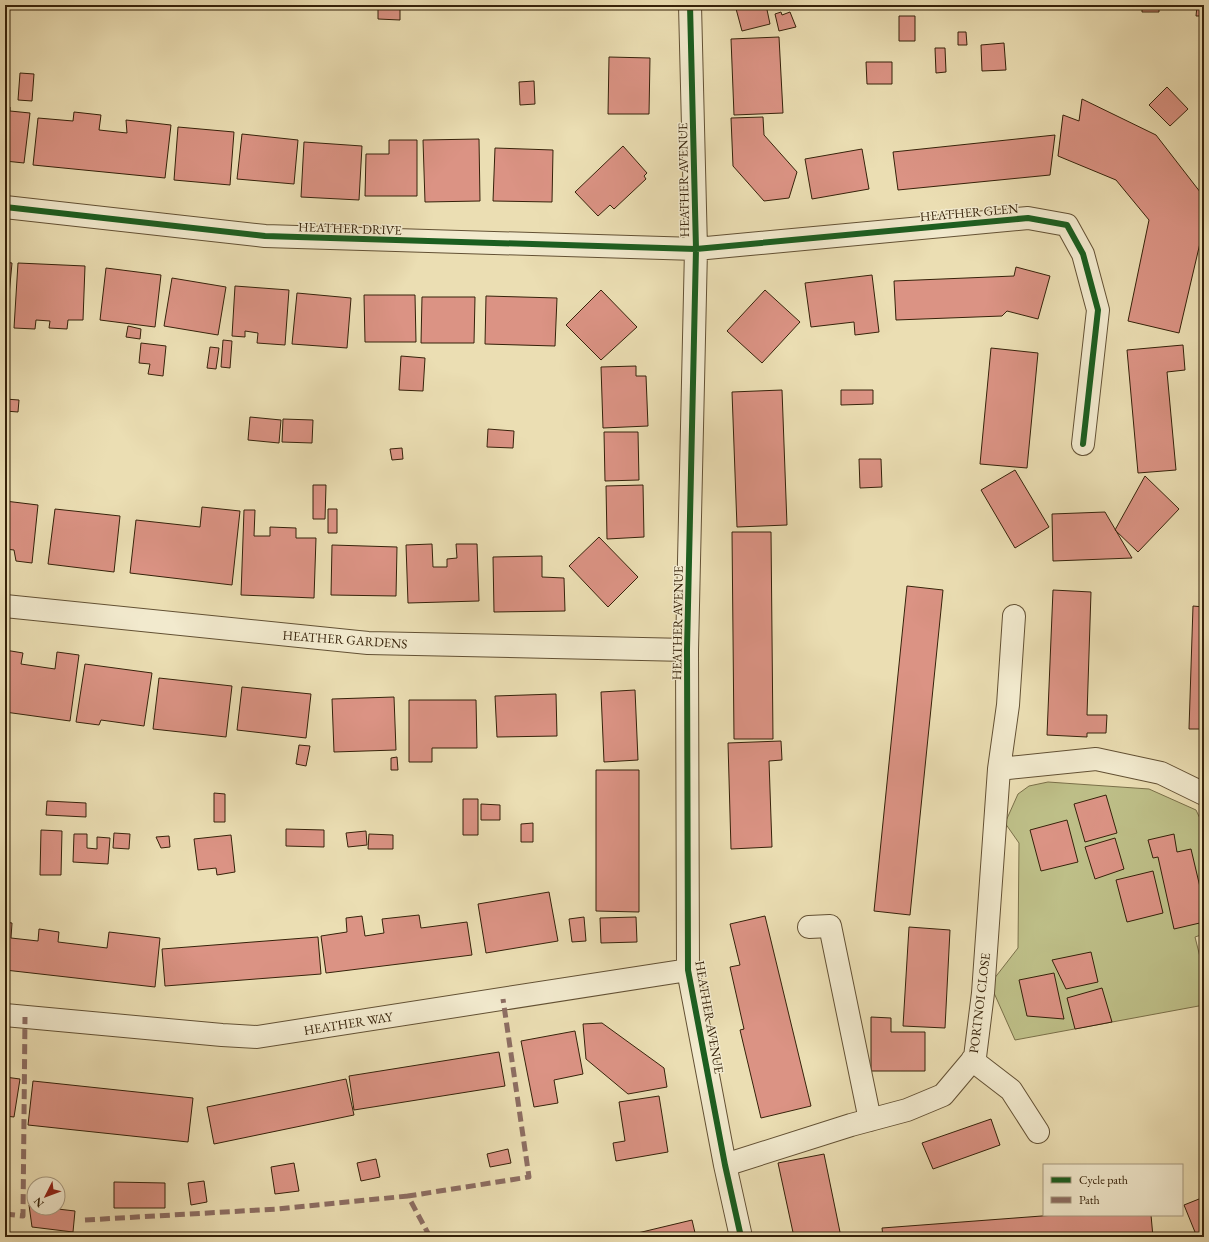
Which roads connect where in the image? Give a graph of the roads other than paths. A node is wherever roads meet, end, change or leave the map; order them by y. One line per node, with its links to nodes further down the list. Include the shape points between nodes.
1 (690, 5): 3 (street, HEATHER AVENUE)
2 (5, 207): 3 (street, HEATHER DRIVE, via 265,236)
3 (696, 249): 4 (street, HEATHER GLEN, via 1028,218 1067,225 1083,254 1098,310); 7 (street, HEATHER AVENUE)
4 (1083, 444)
5 (5, 606): 7 (street, HEATHER GARDENS, via 368,643)
6 (1014, 616): 8 (street, PORTNOI CLOSE, via 1008,705)
7 (687, 650): 11 (street, HEATHER AVENUE)
8 (999, 769): 9 (street, via 1096,759 1161,773); 13 (street, PORTNOI CLOSE, via 983,993)
9 (1204, 794)
10 (809, 927): 14 (street, via 830,926)
11 (688, 970): 12 (street, HEATHER WAY, via 257,1037); 16 (street, HEATHER AVENUE)
12 (5, 1015)
13 (972, 1060): 14 (street, PORTNOI CLOSE, via 943,1095 907,1110); 15 (street, via 1011,1090)
14 (870, 1120): 16 (street, PORTNOI CLOSE)
15 (1038, 1132)
16 (725, 1165): 17 (street, HEATHER AVENUE)
17 (741, 1237)

